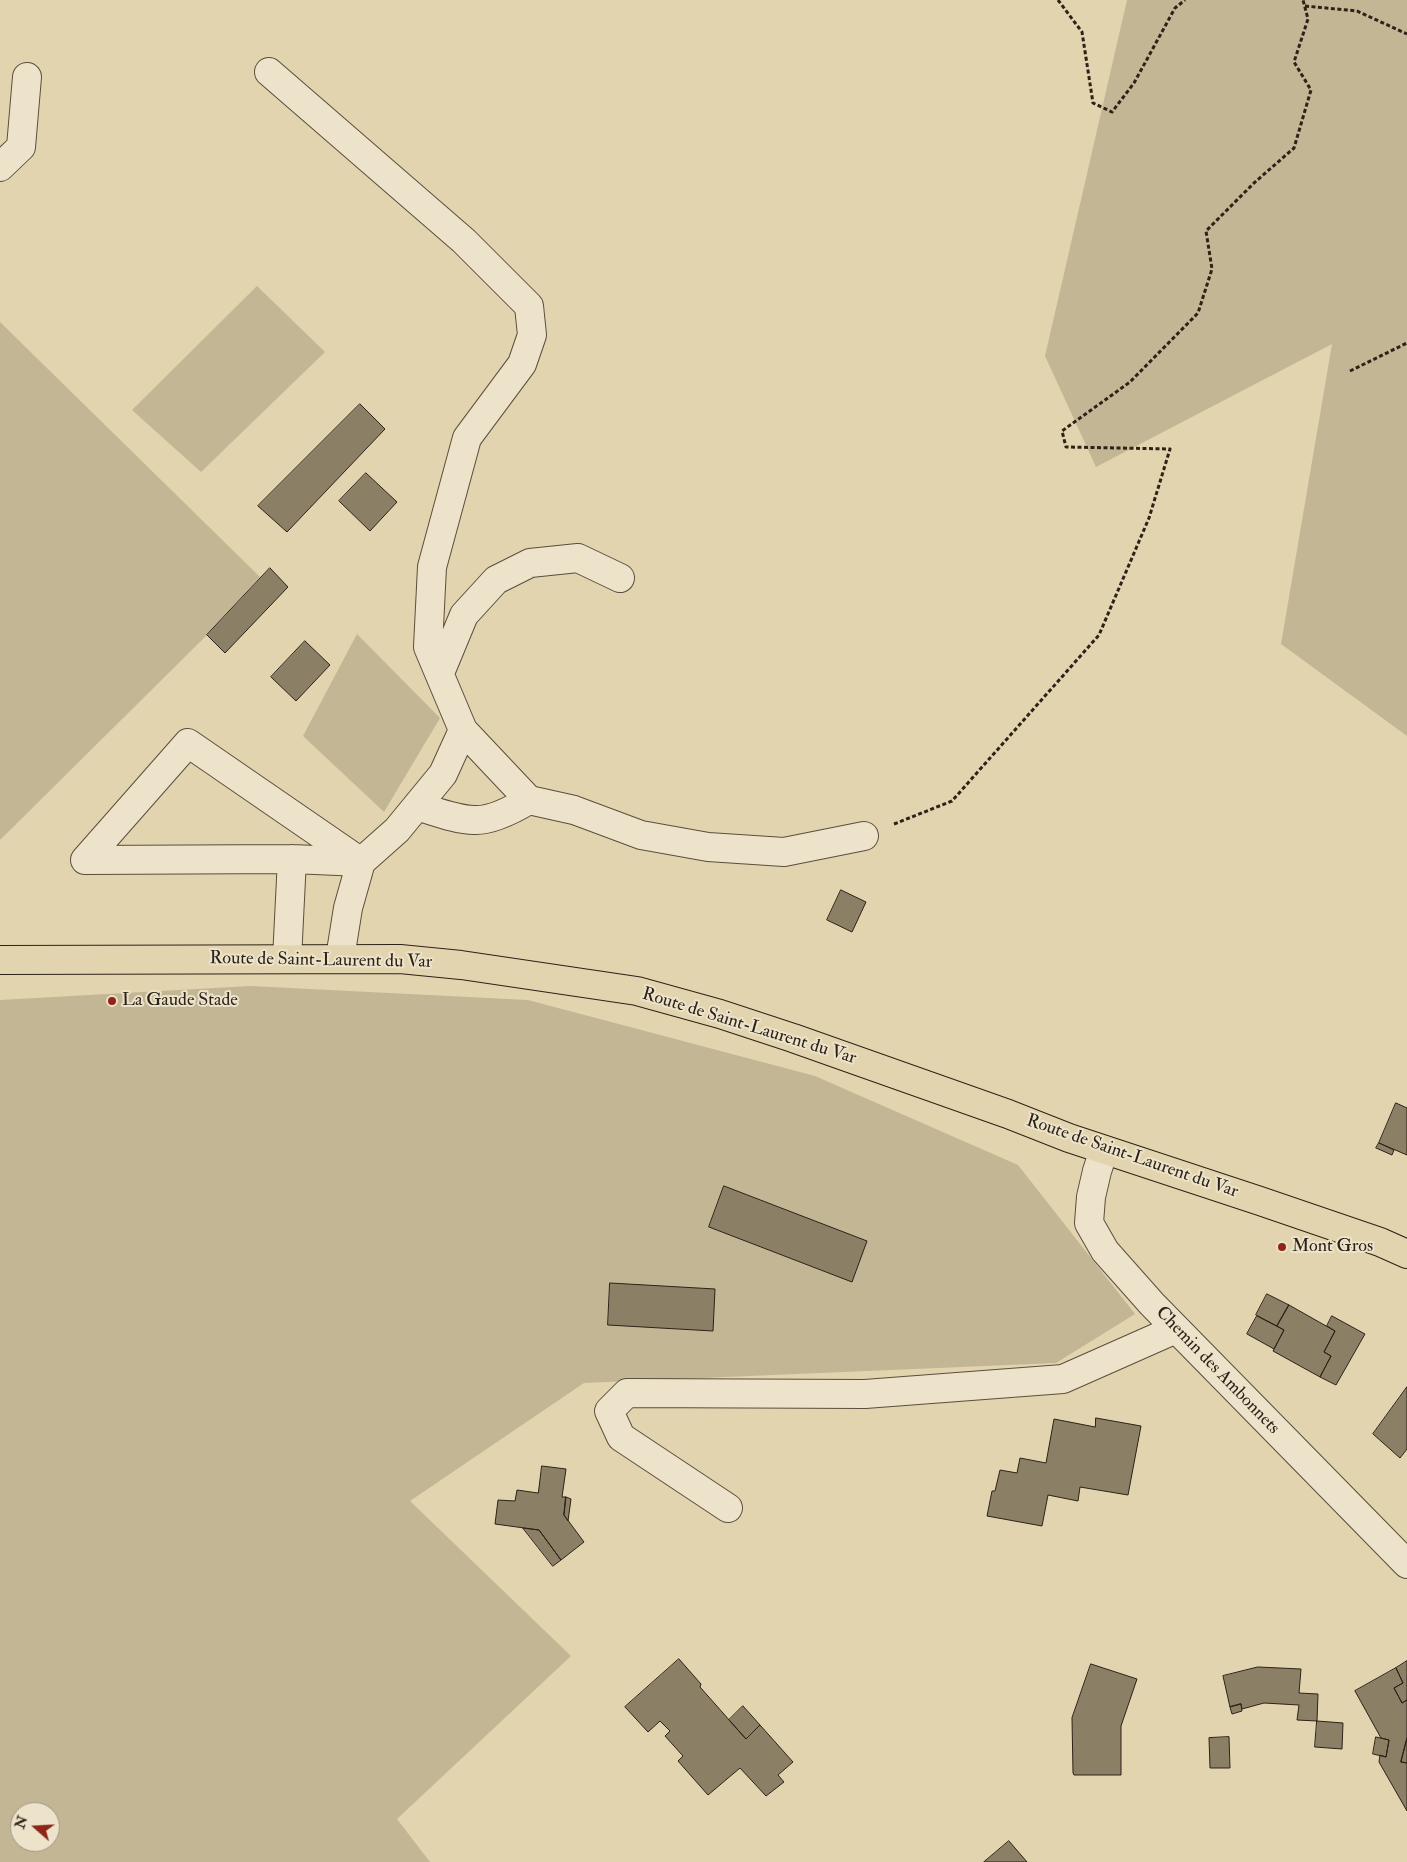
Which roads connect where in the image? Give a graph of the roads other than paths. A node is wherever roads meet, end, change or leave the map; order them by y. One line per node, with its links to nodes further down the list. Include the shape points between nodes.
1 (269, 72): 5 (street, via 464,241 529,306 532,335 522,364 467,438 432,567 428,647)
2 (28, 77): 3 (street, via 21,147)
3 (0, 168)
4 (620, 578): 5 (street, via 578,558 530,563 496,580 464,616)
5 (440, 673): 6 (street)
6 (463, 730): 7 (street); 8 (street, via 443,774)
7 (529, 800): 8 (street, via 509,812 475,820); 9 (street, via 574,810 641,835 708,848 784,852)
8 (417, 806): 11 (street, via 397,830)
9 (864, 836)
10 (292, 859): 11 (street); 11 (street, via 85,860 188,743); 13 (street)
11 (361, 862): 12 (street, via 348,908)
12 (340, 958): 13 (main road, Route de Saint-Laurent du Var); 15 (main road, Route de Saint-Laurent du Var, via 461,965 637,991 793,1038)
13 (287, 959): 14 (main road, Route de Saint-Laurent du Var)
14 (0, 960)
15 (1104, 1150): 16 (main road, Route de Saint-Laurent du Var, via 1380,1242); 17 (street, Chemin des Ambonnets, via 1091,1197 1089,1222 1105,1251)
16 (1407, 1254)
17 (1176, 1329): 18 (street, via 1063,1378 865,1394 627,1393 609,1411 621,1437); 19 (street, Chemin des Ambonnets)
18 (728, 1508)
19 (1407, 1564)

